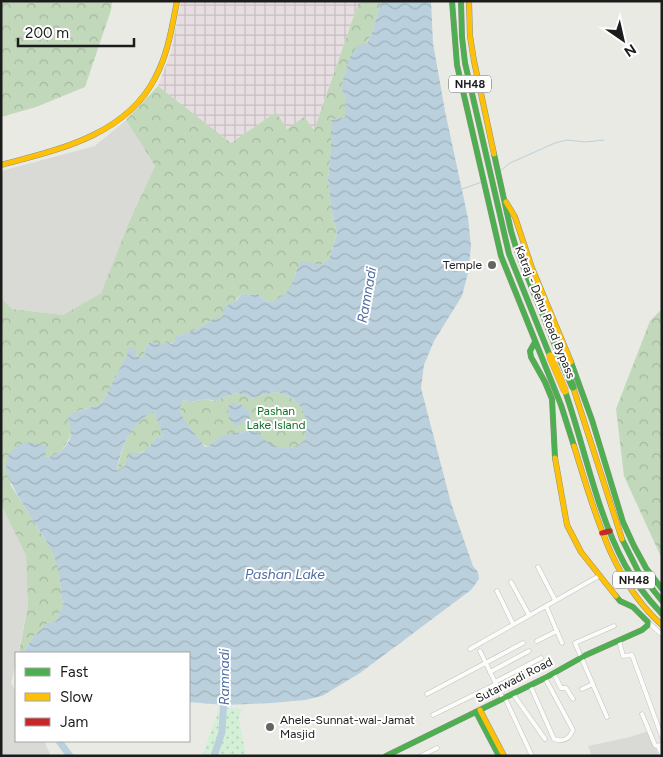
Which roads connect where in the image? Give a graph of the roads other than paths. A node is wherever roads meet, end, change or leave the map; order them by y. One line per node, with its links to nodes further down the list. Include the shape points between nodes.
1 (177, 1): 5 (main road, via 163,58 152,85 128,112 94,135)
2 (452, 1): 6 (main road, via 455,49)
3 (461, 1): 6 (main road, NH48, via 463,48)
4 (469, 1): 7 (main road, Katraj - Dehu Road Bypass / NH48, via 471,47)
5 (1, 165)
6 (484, 166): 8 (main road, NH48)
7 (503, 195): 10 (main road); 16 (main road, Katraj - Dehu Road Bypass / NH48, bridge, via 517,251 573,387 613,514)
8 (496, 219): 9 (main road, via 501,256); 14 (main road, Katraj - Dehu Road Bypass / NH48, bridge, via 565,391)
9 (535, 342): 11 (main road); 13 (main road, via 530,351 551,393)
10 (575, 372): 11 (main road); 15 (main road, via 620,512)
11 (552, 381): 12 (main road)
12 (564, 412): 13 (main road); 14 (main road)
13 (553, 419): 18 (main road, via 555,459 567,525)
14 (606, 532): 25 (main road, Katraj - Dehu Road Bypass / NH48, via 631,576); 29 (main road, via 625,580)
15 (637, 552): 16 (main road); 20 (main road)
16 (630, 556): 23 (main road, Katraj - Dehu Road Bypass / NH48)
17 (538, 567): 22 (street)
18 (599, 576): 22 (street); 27 (main road, via 620,601 633,607)
19 (511, 582): 26 (street)
20 (662, 589)
21 (497, 592): 28 (street)
22 (556, 600): 24 (street)
23 (662, 601)
24 (546, 606): 26 (street); 31 (street)
25 (662, 614)
26 (529, 615): 28 (street)
27 (648, 622): 32 (street); 33 (main road, Sutarwadi Road, via 646,628)
28 (513, 624): 37 (street)
29 (662, 625)
30 (614, 626): 41 (street, via 575,643)
31 (557, 631): 34 (street); 36 (street)
32 (662, 635)
33 (618, 640): 41 (main road, Sutarwadi Road); 58 (street, via 623,656 632,655)
34 (537, 641)
35 (523, 643): 42 (street)
36 (562, 643)
37 (470, 649)
38 (480, 651): 42 (street)
39 (529, 651): 43 (street)
40 (541, 658): 46 (street)
41 (581, 658): 44 (main road, Sutarwadi Road); 47 (street)
42 (485, 662): 43 (street); 50 (street)
43 (490, 672): 46 (street)
44 (554, 674): 45 (main road, Sutarwadi Road); 53 (street, via 561,688 566,688)
45 (545, 678): 48 (main road, Sutarwadi Road); 48 (street, via 573,730 567,739 554,739)
46 (495, 683): 52 (street); 56 (street)
47 (593, 684): 49 (street); 57 (street)
48 (530, 686): 51 (main road, Sutarwadi Road)
49 (582, 689)
50 (427, 694)
51 (513, 694): 52 (main road, Sutarwadi Road); 59 (street)
52 (504, 698): 54 (main road, Sutarwadi Road); 68 (street)
53 (573, 699)
54 (478, 711): 62 (main road, Sutarwadi Road); 66 (main road); 67 (main road)
55 (642, 714): 60 (street, via 655,745)
56 (433, 715)
57 (607, 718)
58 (662, 737)
59 (545, 738)
60 (660, 745): 63 (street)
61 (437, 748): 65 (street)
62 (396, 754): 64 (main road, Sutarwadi Road)
63 (662, 755)
64 (386, 756)
65 (421, 756)
66 (499, 756)
67 (504, 756)
68 (532, 756)

